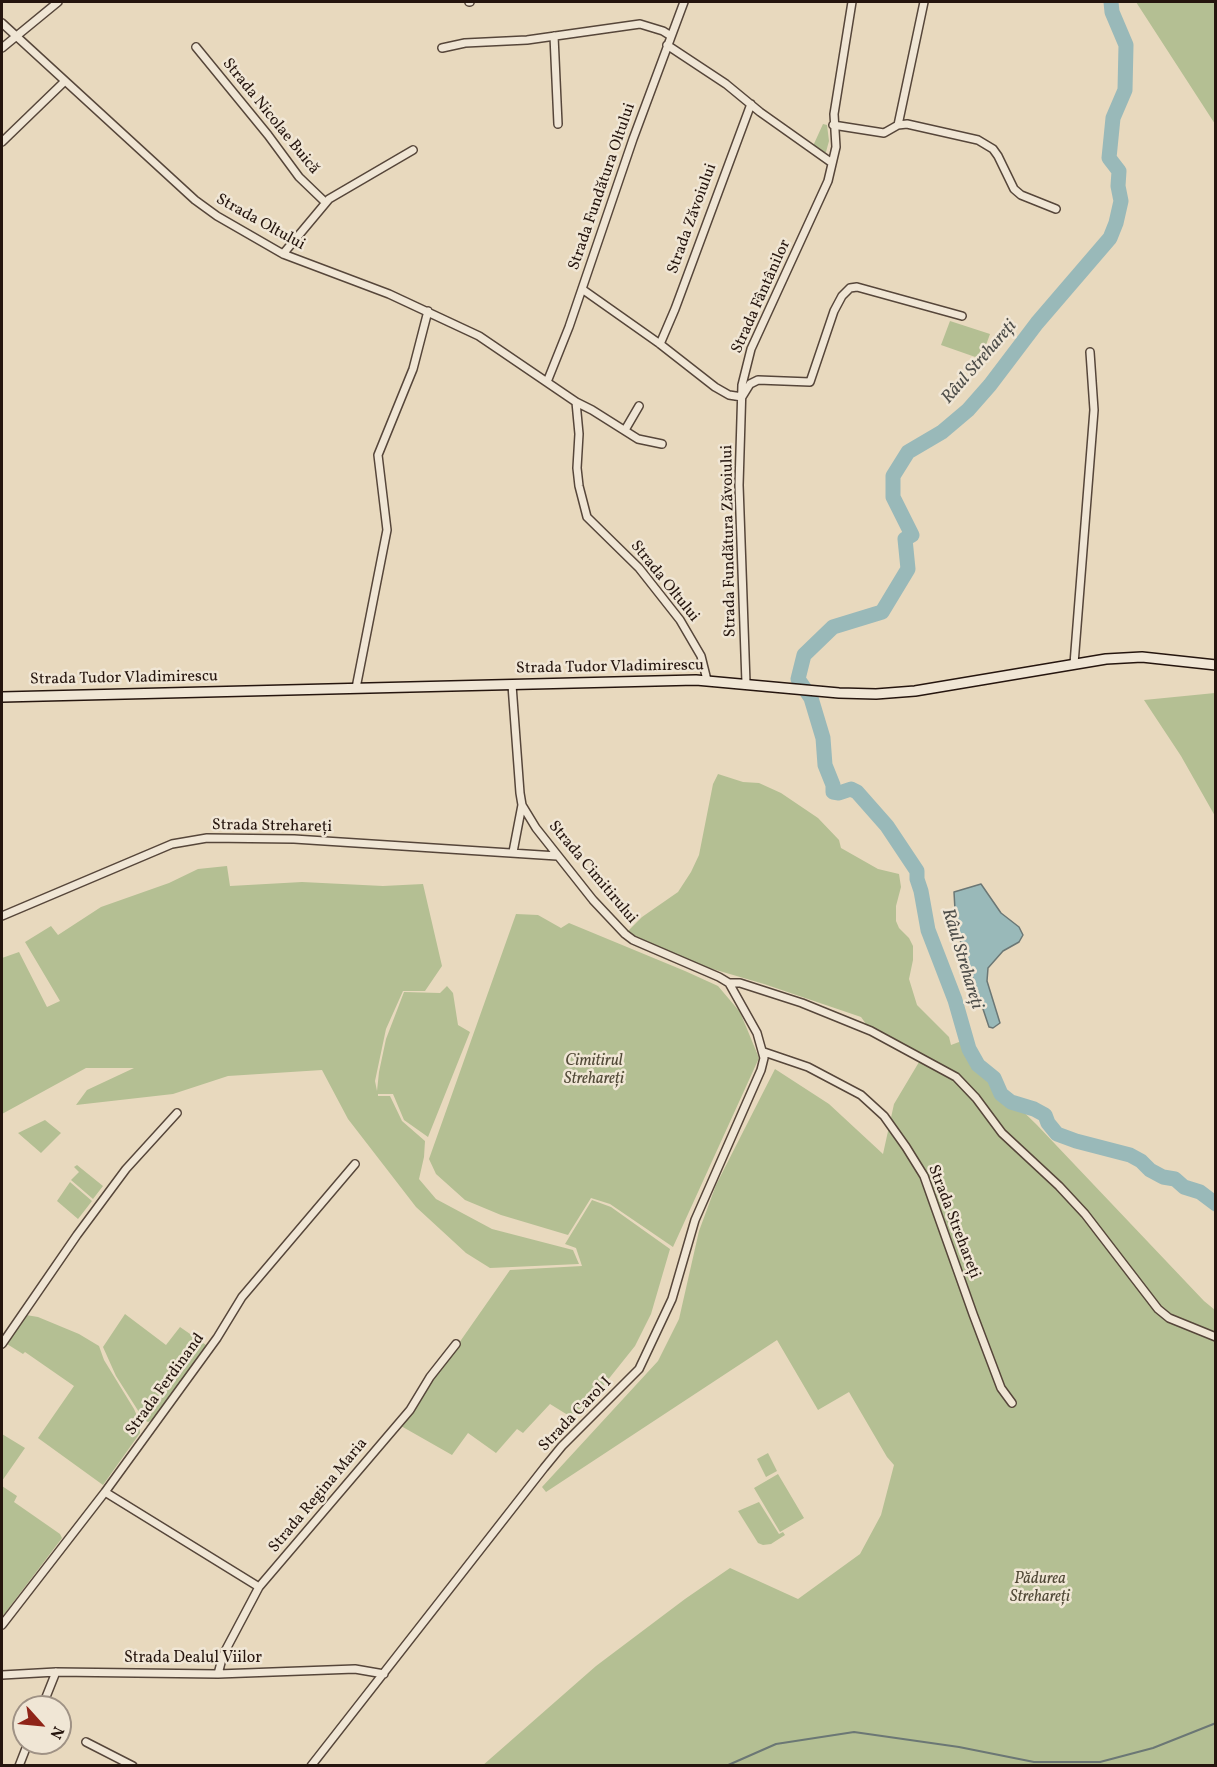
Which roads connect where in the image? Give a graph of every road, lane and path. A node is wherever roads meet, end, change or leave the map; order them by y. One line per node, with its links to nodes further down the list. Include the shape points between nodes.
1 (58, 2): 8 (street)
2 (684, 2): 7 (street, Strada Fundătura Oltului)
3 (852, 2): 16 (street, Strada Fântânilor)
4 (924, 2): 17 (street)
5 (2, 23): 8 (street, Strada Oltului)
6 (554, 36): 7 (street, via 640,24); 12 (street); 15 (street)
7 (670, 36): 9 (street, Strada Fundătura Oltului)
8 (16, 37): 11 (street); 13 (street, Strada Oltului)
9 (667, 45): 14 (street); 24 (street, Strada Fundătura Oltului)
10 (196, 47): 21 (street, Strada Nicolae Buică, via 299,177)
11 (2, 48)
12 (442, 48)
13 (64, 82): 18 (street); 23 (street, Strada Oltului, via 206,209)
14 (751, 104): 20 (street); 27 (street, Strada Zăvoiului)
15 (558, 124)
16 (833, 125): 17 (street, via 884,133); 20 (street, Strada Fântânilor, via 836,147)
17 (898, 125): 22 (street, via 978,140 993,149 1014,189)
18 (2, 142)
19 (413, 150): 21 (street)
20 (832, 163): 30 (street, Strada Fântânilor, via 828,181 751,349 744,370)
21 (326, 202): 23 (street)
22 (1056, 209)
23 (283, 254): 25 (street, Strada Oltului)
24 (582, 289): 27 (street); 29 (street, Strada Fundătura Oltului)
25 (428, 311): 29 (street, Strada Oltului, via 479,336); 40 (street, via 413,369 378,455 387,530)
26 (962, 316): 30 (street, via 850,288 834,311 810,382 758,380 750,384)
27 (660, 344): 30 (street, via 715,387)
28 (1090, 352): 35 (street, via 1094,410)
29 (547, 382): 31 (street, Strada Oltului)
30 (742, 398): 38 (street, Strada Fundătura Zăvoiului, via 739,485)
31 (576, 402): 33 (street, Strada Oltului); 37 (street, Strada Oltului, via 577,468 587,517 639,568 680,620 701,656)
32 (639, 406): 33 (street)
33 (625, 430): 34 (street, Strada Oltului, via 638,439)
34 (662, 444)
35 (1074, 664): 36 (main road, Strada Tudor Vladimirescu, via 1142,657); 38 (main road, Strada Tudor Vladimirescu, via 876,694)
36 (1215, 665)
37 (707, 680): 38 (main road, Strada Tudor Vladimirescu); 39 (main road, Strada Tudor Vladimirescu)
38 (746, 683)
39 (513, 685): 40 (main road, Strada Tudor Vladimirescu); 42 (street, Strada Cimitirului)
40 (356, 688): 41 (main road, Strada Tudor Vladimirescu)
41 (2, 696)
42 (522, 805): 43 (street, Strada Cimitirului); 44 (street, Strada Cimitirului)
43 (513, 852): 44 (street, Strada Strehareți); 45 (street, Strada Strehareți, via 281,838 207,838 172,844)
44 (557, 856): 46 (street, Strada Cimitirului, via 616,926 633,940)
45 (2, 916)
46 (729, 983): 47 (street); 50 (street, Strada Cimitirului, via 802,1003 871,1031 956,1077 1002,1133 1085,1214 1158,1309 1169,1318)
47 (764, 1052): 53 (street, Strada Strehareți, via 808,1067 861,1095 884,1116 906,1147 924,1176 1001,1388); 59 (street, Strada Carol I, via 761,1070 695,1220 672,1299 639,1369 562,1446)
48 (177, 1113): 51 (street, via 111,1188)
49 (355, 1164): 54 (street, Strada Ferdinand, via 242,1297 217,1338)
50 (1215, 1337)
51 (2, 1344)
52 (456, 1344): 55 (street, Strada Regina Maria, via 410,1410)
53 (1012, 1403)
54 (105, 1492): 55 (street); 56 (street, Strada Ferdinand)
55 (259, 1587): 58 (street, Strada Regina Maria, via 223,1655)
56 (2, 1625)
57 (56, 1672): 58 (street, Strada Dealul Viilor); 60 (street, Strada Dealul Viilor); 61 (street)
58 (218, 1674): 59 (street, Strada Dealul Viilor, via 355,1669)
59 (384, 1674): 64 (street, Strada Carol I)
60 (2, 1675)
61 (47, 1695)
62 (86, 1742): 63 (street)
63 (133, 1766)
64 (311, 1766)

